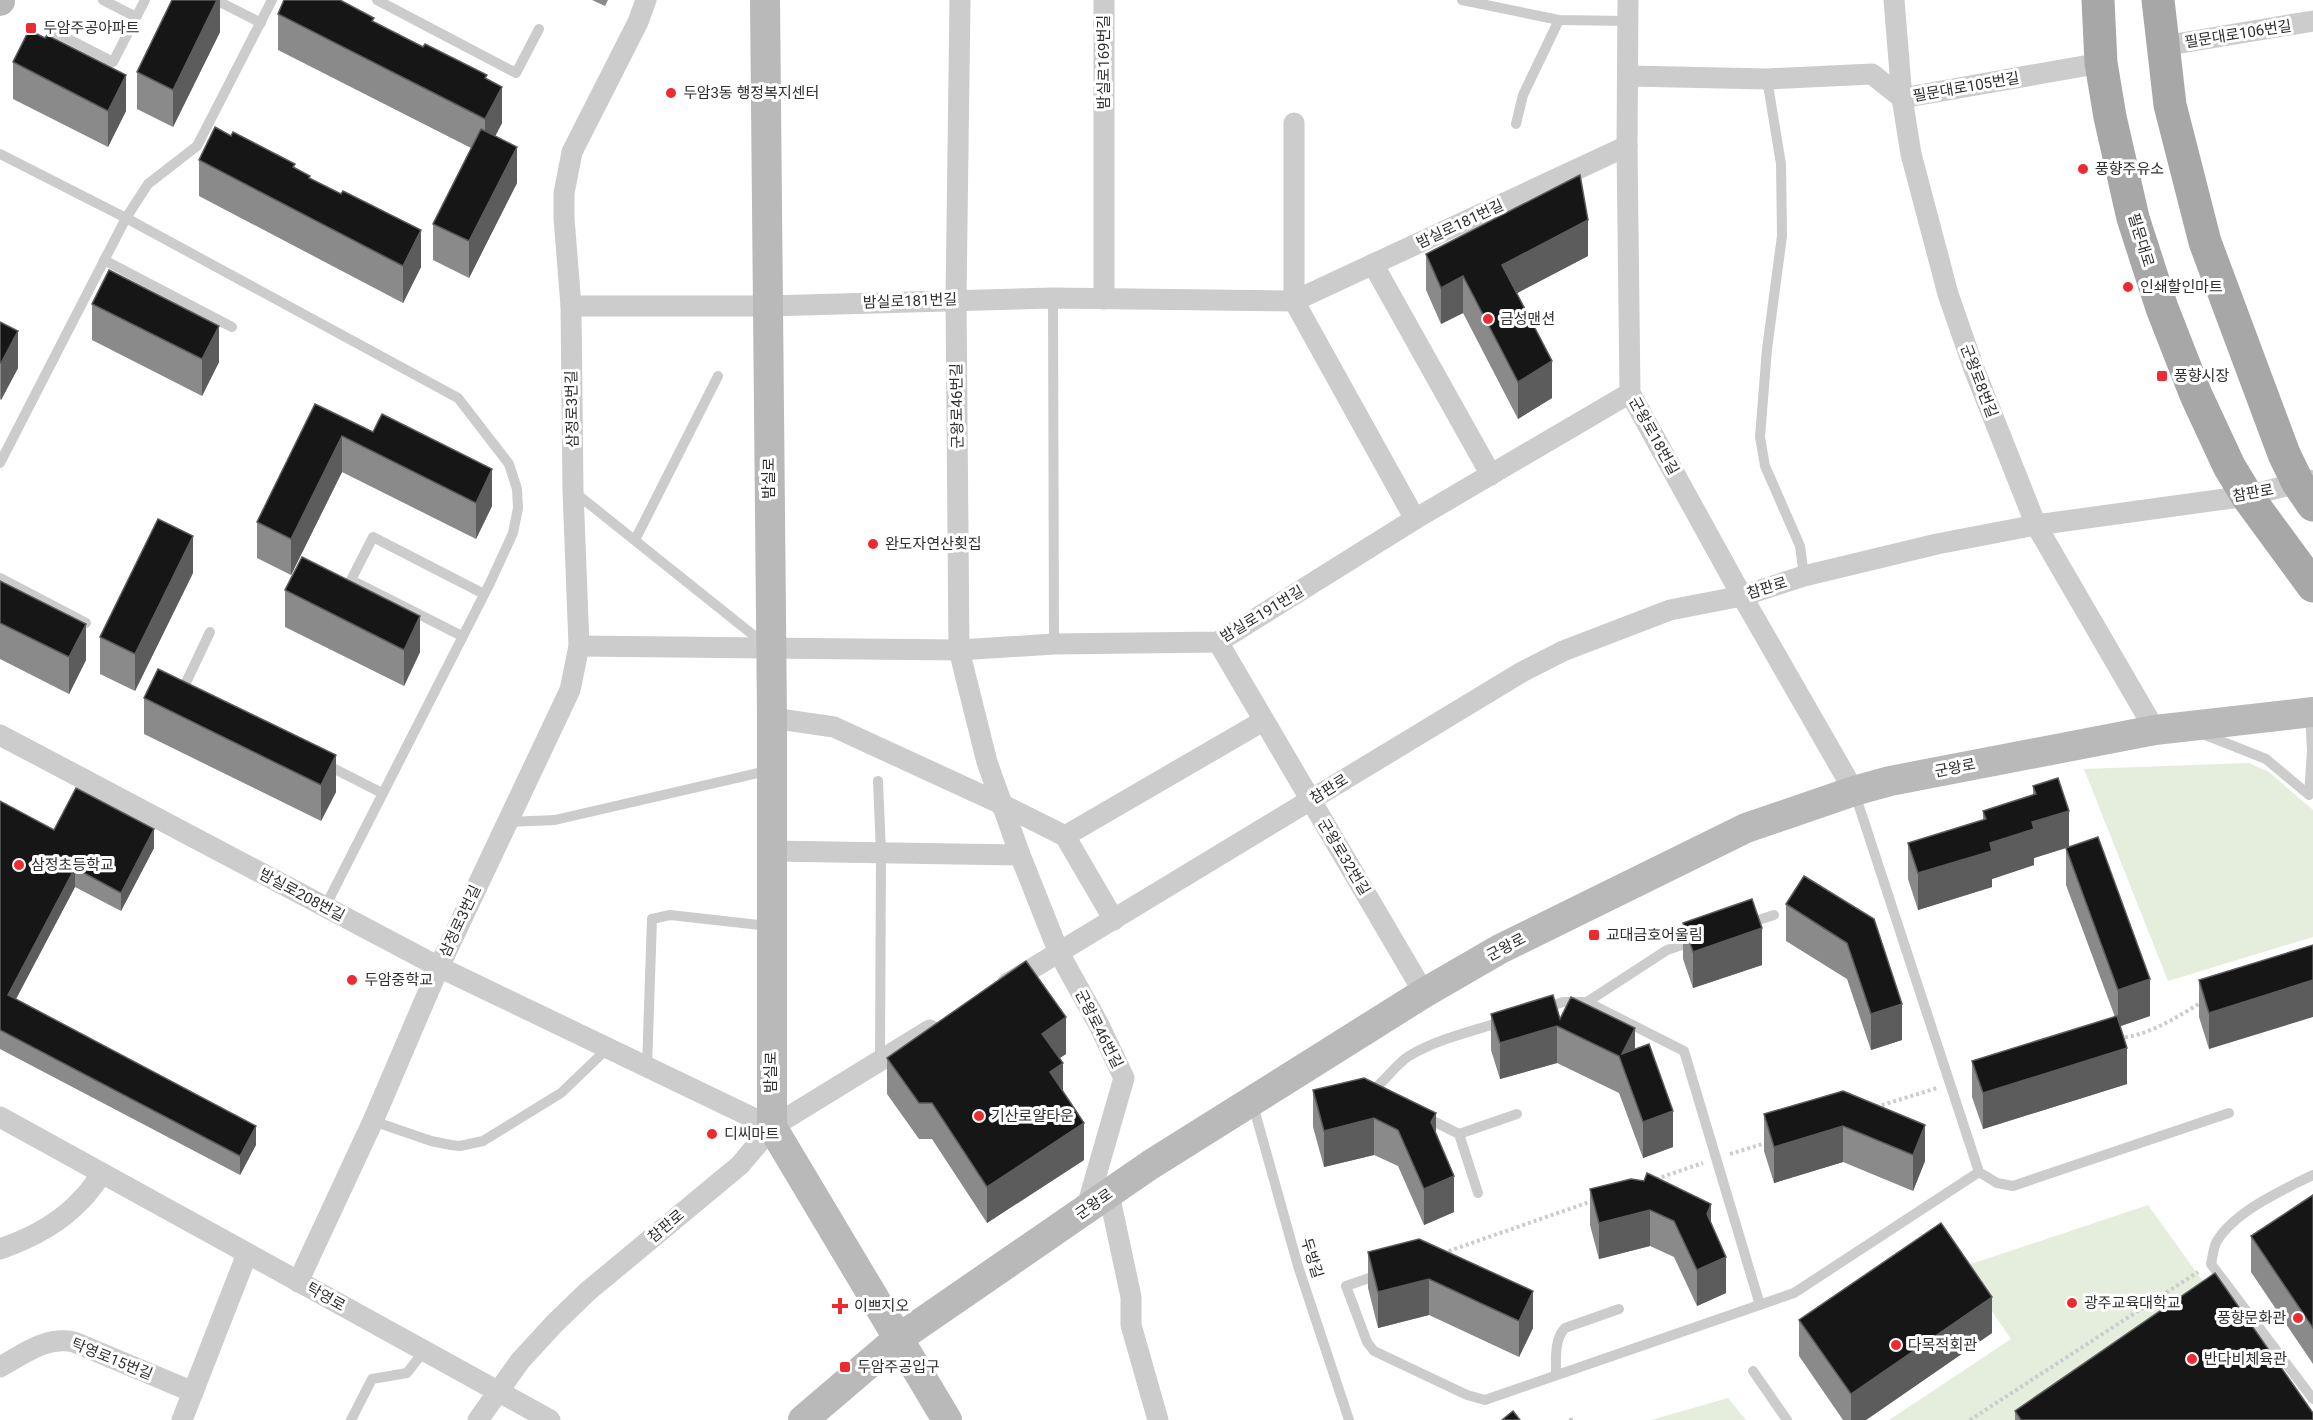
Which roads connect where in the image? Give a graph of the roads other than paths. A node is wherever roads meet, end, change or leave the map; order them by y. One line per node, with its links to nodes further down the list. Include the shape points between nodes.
1 (103, 0): 15 (lane)
2 (145, 0): 15 (lane)
3 (216, 0): 18 (lane)
4 (273, 0): 18 (lane)
5 (377, 0): 19 (lane, via 516,73)
6 (646, 0): 37 (street, 삼정로3번길, via 568,166 564,218)
7 (765, 0): 38 (main road, 밤실로)
8 (960, 0): 34 (street, 군왕로46번길)
9 (1104, 0): 35 (street, 밤실로169번길)
10 (1462, 0): 16 (lane)
11 (1894, 0): 25 (street, 군왕로8번길)
12 (2098, 0): 22 (main road, 필문대로)
13 (2158, 0): 21 (main road)
14 (1628, 10): 16 (lane); 23 (street, 군왕로18번길)
15 (136, 17): 20 (lane, via 113,62)
16 (1559, 20): 27 (lane, via 1523,95)
17 (2313, 21): 21 (street, 필문대로106번길)
18 (261, 22): 30 (lane, via 197,146 148,184)
19 (539, 29)
20 (51, 30)
21 (2163, 46): 44 (main road, via 2170,105 2205,242 2267,410)
22 (2101, 63): 25 (street, 필문대로105번길); 46 (main road, 필문대로, via 2133,218 2162,308 2196,395)
23 (1629, 76): 24 (street, 필문대로105번길); 28 (street, 군왕로18번길)
24 (1767, 79): 25 (street, 필문대로105번길, via 1872,74); 50 (lane, 참판로, via 1781,164 1782,236 1760,437 1765,466 1800,546)
25 (1902, 98): 48 (street, 군왕로8번길, via 1911,154 1948,294)
26 (1294, 123): 36 (street)
27 (1516, 124)
28 (1627, 146): 32 (street, 밤실로181번길); 41 (street, 군왕로18번길)
29 (0, 154): 30 (lane)
30 (126, 218): 31 (lane); 53 (lane, via 458,398 509,464 517,489 513,533)
31 (104, 260): 39 (lane); 42 (lane)
32 (1373, 264): 36 (street, 밤실로181번길); 43 (street)
33 (1053, 298): 34 (street, 밤실로181번길); 35 (street, 밤실로181번길); 59 (lane)
34 (956, 299): 38 (street, 밤실로181번길); 62 (street, 군왕로46번길)
35 (1104, 299): 36 (street, 밤실로181번길)
36 (1294, 301): 47 (street)
37 (571, 306): 38 (street); 45 (street, 삼정로3번길)
38 (768, 306): 61 (main road, 밤실로)
39 (232, 327)
40 (718, 376): 49 (lane)
41 (1630, 393): 43 (street, 밤실로191번길); 54 (street, 군왕로18번길)
42 (0, 463)
43 (1491, 475): 47 (street, 밤실로191번길)
44 (2308, 490): 46 (street, 참판로)
45 (573, 491): 49 (lane); 60 (street, 삼정로3번길)
46 (2247, 496): 48 (street, 참판로); 52 (main road, 필문대로)
47 (1415, 519): 58 (street, 밤실로191번길)
48 (2036, 525): 50 (street, 참판로); 68 (street, 군왕로8번길)
49 (635, 540): 61 (lane)
50 (1804, 576): 54 (street, 참판로)
51 (0, 578): 55 (lane)
52 (2313, 586)
53 (484, 594): 57 (lane); 57 (lane, via 373,537 356,569 351,580)
54 (1742, 596): 73 (street, 군왕로18번길); 76 (street, 참판로, via 1670,610 1563,651 1413,736)
55 (86, 623)
56 (210, 632): 63 (lane, via 182,691)
57 (462, 636): 74 (lane)
58 (1218, 642): 59 (street, 밤실로191번길); 66 (street, 군왕로32번길)
59 (1054, 644): 62 (street, 밤실로191번길)
60 (579, 646): 61 (street); 78 (street, 삼정로3번길, via 570,690)
61 (771, 649): 62 (street, 밤실로191번길); 65 (main road, 밤실로)
62 (959, 650): 77 (street, 군왕로46번길, via 987,762)
63 (192, 696)
64 (2312, 712): 67 (main road, 군왕로); 75 (lane)
65 (772, 718): 71 (main road, 밤실로); 77 (street, via 834,727)
66 (1263, 721): 76 (street, 군왕로32번길); 79 (street)
67 (2186, 727): 68 (main road, 군왕로); 75 (lane, via 2266,759)
68 (2155, 730): 73 (main road, 군왕로)
69 (0, 735): 83 (street, 밤실로208번길)
70 (308, 755): 74 (lane)
71 (772, 770): 78 (lane, via 555,820); 80 (main road, 밤실로)
72 (878, 781): 81 (lane)
73 (1854, 790): 91 (main road, 군왕로, via 1726,837 1500,949); 109 (lane)
74 (382, 793): 83 (lane)
75 (2311, 797)
76 (1310, 801): 85 (street, 참판로); 91 (street, 군왕로32번길)
77 (1003, 805): 79 (street); 82 (street, 군왕로46번길)
78 (507, 822): 90 (street, 삼정로3번길)
79 (1065, 836): 85 (street)
80 (771, 851): 81 (street); 86 (main road, 밤실로)
81 (881, 853): 82 (street); 98 (lane)
82 (1020, 855): 89 (street, 군왕로46번길)
83 (325, 907): 90 (street, 밤실로208번길)
84 (1774, 915): 87 (lane)
85 (1114, 920): 89 (street, 참판로)
86 (771, 926): 99 (lane, via 670,915 652,919); 107 (main road, 밤실로)
87 (1731, 929)
88 (1710, 936): 93 (lane, via 1667,950)
89 (1059, 953): 92 (street, 참판로); 113 (street, 군왕로46번길, via 1124,1078)
90 (439, 967): 97 (street, 밤실로208번길); 106 (street, 삼정로3번길)
91 (1424, 993): 101 (main road, 군왕로)
92 (989, 995)
93 (1587, 1002): 94 (lane, via 1563,1002); 118 (lane, via 1684,1051)
94 (1530, 1013)
95 (1518, 1016): 100 (lane, via 1412,1054 1400,1062 1376,1094)
96 (949, 1019): 98 (street, 참판로)
97 (608, 1048): 99 (street, 밤실로208번길); 106 (lane, via 561,1093 483,1140 451,1145)
98 (880, 1061): 107 (street, 참판로)
99 (647, 1067): 107 (street, 밤실로208번길)
100 (1358, 1097)
101 (1252, 1102): 113 (main road, 군왕로); 135 (lane, 두방길, via 1298,1266)
102 (1410, 1110): 108 (lane)
103 (2229, 1113): 109 (lane, via 2013,1186 1997,1183)
104 (1517, 1114): 108 (lane)
105 (0, 1117): 110 (street, 탁영로)
106 (373, 1120): 117 (street, 삼정로3번길)
107 (772, 1127): 120 (main road); 125 (street, 참판로, via 740,1164 587,1292 527,1354)
108 (1459, 1134): 112 (lane)
109 (1979, 1172): 118 (lane, via 1794,1293)
110 (102, 1174): 114 (street, via 81,1201 49,1225); 115 (street, 탁영로)
111 (2313, 1175): 127 (lane, via 2273,1194 2231,1224 2216,1242 2211,1263)
112 (1478, 1192)
113 (1097, 1202): 120 (main road, 군왕로); 134 (street, via 1131,1297 1131,1325)
114 (0, 1250)
115 (247, 1254): 117 (street, 탁영로); 126 (street)
116 (1375, 1276): 124 (lane, via 1346,1286 1374,1351 1485,1400)
117 (298, 1282): 121 (street, 탁영로)
118 (1760, 1305): 124 (lane)
119 (1619, 1309): 124 (lane, via 1560,1333)
120 (899, 1338): 132 (main road, 군왕로); 133 (main road)
121 (424, 1351): 125 (street, 탁영로); 129 (lane, via 407,1372 372,1379)
122 (0, 1367): 126 (street, 탁영로15번길, via 60,1339)
123 (1753, 1371): 136 (lane)
124 (1556, 1375)
125 (498, 1391): 130 (street, 참판로); 131 (street, 탁영로)
126 (193, 1392): 128 (street)
127 (2313, 1399)
128 (182, 1420)
129 (351, 1420)
130 (478, 1420)
131 (550, 1420)
132 (803, 1420)
133 (947, 1420)
134 (1158, 1420)
135 (1349, 1420)
136 (1787, 1420)

